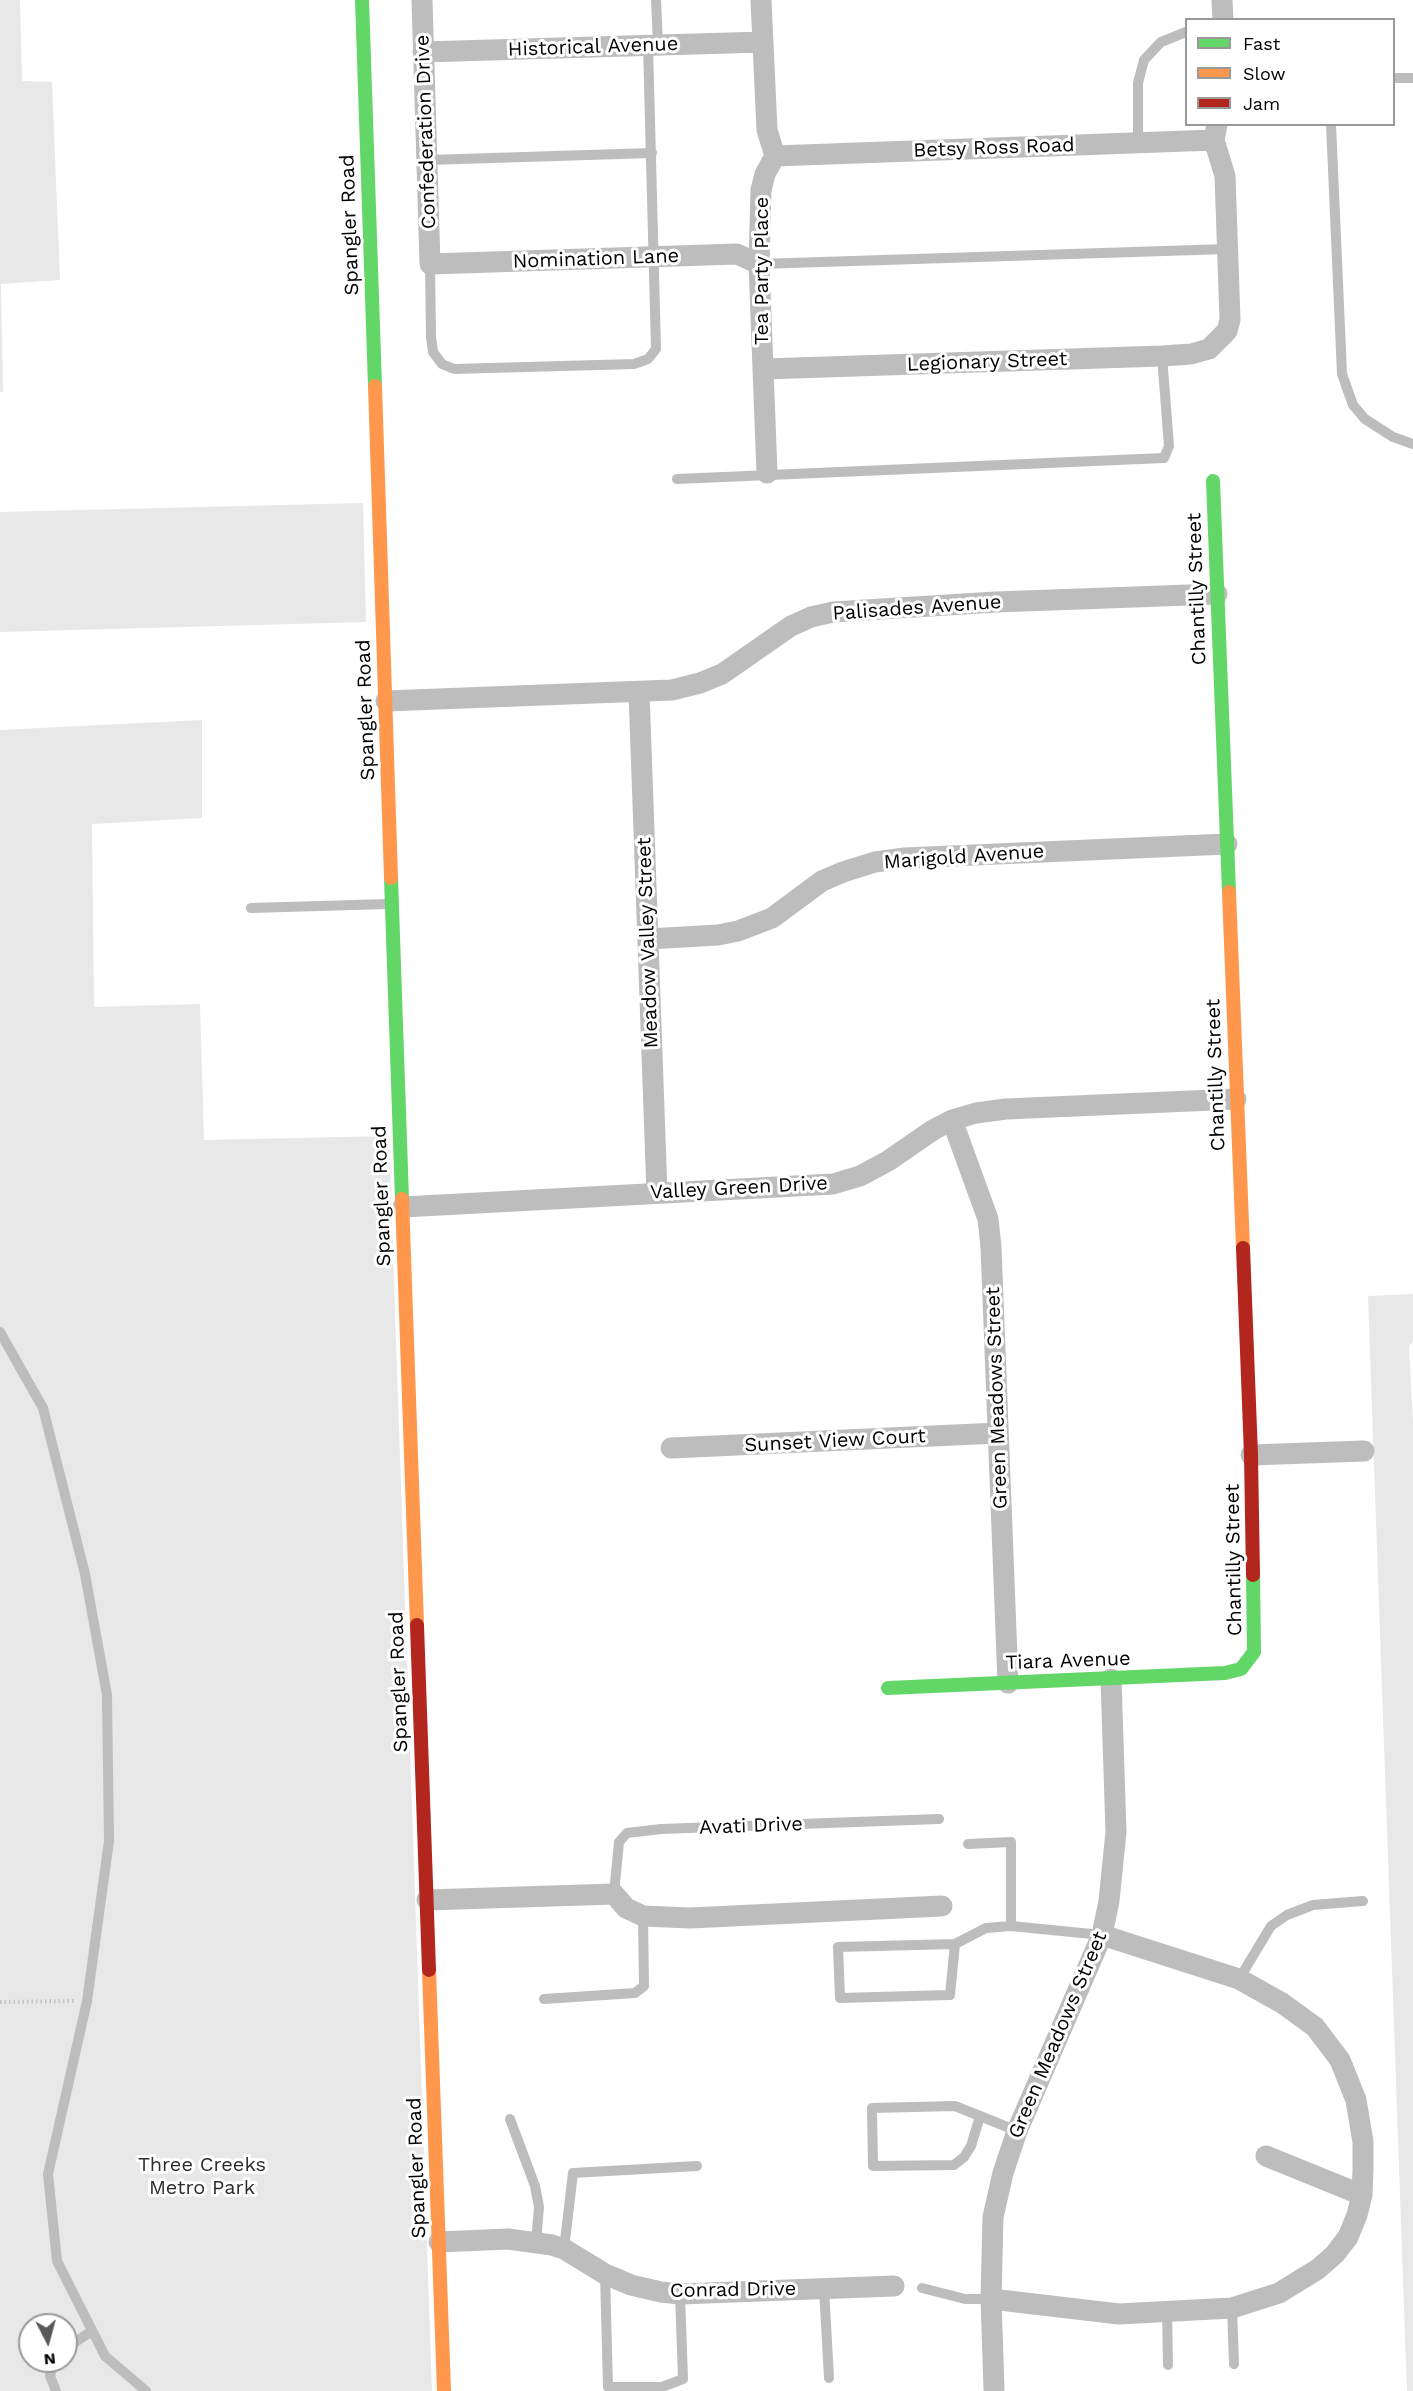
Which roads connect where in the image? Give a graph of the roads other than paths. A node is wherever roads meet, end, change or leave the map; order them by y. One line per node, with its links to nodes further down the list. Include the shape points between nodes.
1 (362, 0): 31 (street, Spangler Road)
2 (422, 0): 10 (street, Confederation Drive)
3 (656, 0): 9 (lane)
4 (761, 0): 8 (street)
5 (1222, 0): 6 (street)
6 (1222, 18)
7 (1185, 32): 15 (lane, via 1161,42 1144,60 1138,83)
8 (762, 42): 9 (street, Historical Avenue); 17 (street, via 767,130)
9 (653, 45): 10 (street, Historical Avenue); 16 (lane)
10 (423, 52): 18 (street, Confederation Drive)
11 (1395, 78): 12 (lane)
12 (1413, 78)
13 (1331, 126): 25 (lane, via 1342,374 1353,405 1365,419 1393,437)
14 (1216, 132): 15 (street, Betsy Ross Road); 19 (street, via 1225,176)
15 (1138, 142): 17 (street, Betsy Ross Road)
16 (652, 153): 18 (lane); 20 (lane)
17 (775, 156): 22 (street, Tea Party Place, via 761,190)
18 (428, 160): 21 (street, Confederation Drive)
19 (1227, 249): 22 (lane); 23 (street, Legionary Street, via 1230,320 1223,336 1209,349)
20 (655, 258): 21 (street, Nomination Lane); 21 (lane, via 656,349 648,359 622,364 454,369 442,364 434,352); 22 (street, Nomination Lane, via 737,254)
21 (430, 264)
22 (759, 264): 24 (street, Tea Party Place)
23 (1162, 356): 24 (street, Legionary Street); 26 (lane, via 1169,446 1164,458)
24 (764, 369): 26 (street, Tea Party Place)
25 (1413, 444)
26 (767, 474): 27 (lane)
27 (677, 478)
28 (1214, 481): 29 (street, Chantilly Street)
29 (1217, 594): 30 (street, Palisades Avenue, via 833,612 791,626 722,674 672,690); 32 (street, Chantilly Street)
30 (639, 692): 31 (street, Palisades Avenue); 35 (street, Meadow Valley Street)
31 (386, 701): 33 (street, Spangler Road)
32 (1227, 844): 35 (street, Marigold Avenue, via 875,862 822,881 772,918 738,931); 36 (street, Chantilly Street)
33 (392, 904): 34 (lane); 39 (street, Spangler Road)
34 (251, 908)
35 (648, 939): 38 (street, Meadow Valley Street)
36 (1236, 1099): 37 (street, Valley Green Drive, via 1006,1109); 44 (street, Chantilly Street)
37 (952, 1120): 38 (street, Valley Green Drive, via 888,1161 860,1176 833,1184); 41 (street, Green Meadows Street, via 988,1218)
38 (657, 1193): 39 (street, Valley Green Drive)
39 (403, 1207): 52 (street, Spangler Road)
40 (0, 1332): 78 (lane, via 43,1408 85,1574 106,1695 109,1841 87,2001 48,2174 57,2261)
41 (998, 1433): 42 (street, Sunset View Court); 47 (street, Green Meadows Street)
42 (671, 1448)
43 (1364, 1451): 44 (street)
44 (1251, 1455): 45 (street, Chantilly Street, via 1256,1637 1254,1652)
45 (1246, 1664): 46 (street, Tiara Avenue, via 1226,1673)
46 (1111, 1679): 47 (street, Tiara Avenue); 57 (street, Green Meadows Street, via 1116,1832)
47 (1008, 1683): 48 (street, Tiara Avenue)
48 (888, 1688)
49 (939, 1820): 51 (lane, Avati Drive, via 627,1833 619,1842)
50 (968, 1844): 56 (lane, via 1011,1842)
51 (614, 1894): 52 (street); 55 (street, via 627,1908)
52 (427, 1900): 67 (street, Spangler Road)
53 (1363, 1901): 59 (lane, via 1313,1905 1287,1915 1270,1926)
54 (942, 1906): 55 (street, via 690,1918)
55 (643, 1916): 60 (lane, via 644,1986 635,1993)
56 (1011, 1926): 57 (lane); 58 (lane, via 986,1928)
57 (1102, 1935): 59 (street); 63 (street, Green Meadows Street)
58 (955, 1944): 58 (lane, via 838,1947 840,1998 950,1995)
59 (1239, 1979): 66 (street, via 1315,2027 1340,2060 1361,2122)
60 (544, 1999)
61 (980, 2116): 61 (lane, via 955,2106 872,2108 873,2166 954,2165 971,2146); 63 (lane)
62 (510, 2119): 68 (lane, via 535,2186 539,2207)
63 (1017, 2131): 75 (street, Green Meadows Street, via 993,2217)
64 (1266, 2156): 66 (street)
65 (697, 2166): 69 (lane, via 573,2173)
66 (1362, 2195): 76 (street, via 1348,2237 1318,2269 1279,2293)
67 (439, 2242): 68 (street, Conrad Drive); 87 (street, Spangler Road)
68 (536, 2242): 69 (street, Conrad Drive)
69 (564, 2249): 70 (street, Conrad Drive)
70 (605, 2274): 74 (street, Conrad Drive, via 631,2285); 74 (lane, via 608,2387 662,2387 683,2379)
71 (894, 2286): 72 (street, Conrad Drive)
72 (824, 2288): 74 (street, Conrad Drive); 83 (lane)
73 (922, 2289): 75 (lane, via 965,2299)
74 (680, 2294)
75 (992, 2299): 77 (street, via 1089,2312); 84 (street, Green Meadows Street)
76 (1232, 2308): 77 (street); 80 (lane)
77 (1167, 2311): 81 (lane)
78 (92, 2331): 79 (lane); 86 (lane, via 105,2356)
79 (78, 2340)
80 (1234, 2364)
81 (1168, 2365)
82 (51, 2373): 85 (lane)
83 (829, 2378)
84 (994, 2389)
85 (56, 2391)
86 (146, 2391)
87 (444, 2391)

